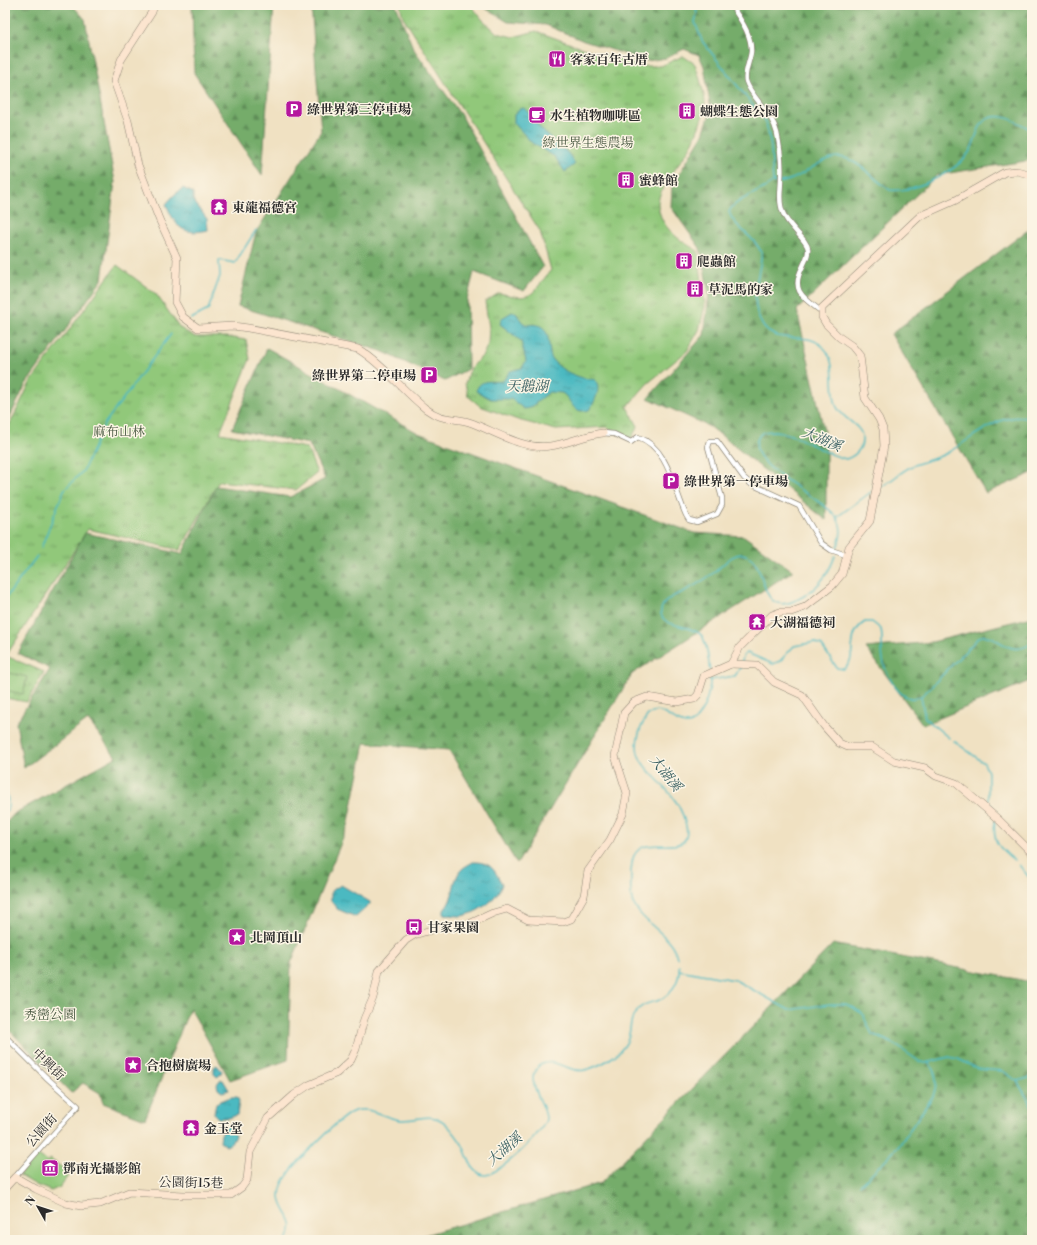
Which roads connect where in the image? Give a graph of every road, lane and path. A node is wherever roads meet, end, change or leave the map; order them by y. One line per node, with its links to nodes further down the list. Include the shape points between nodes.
1 (154, 5): 5 (street, via 121,60 114,81 128,121 138,165 177,258 175,302 186,320 202,329 233,326 358,349 440,418 464,421 522,443 549,447 588,435)
2 (731, 5): 4 (street, via 741,20 750,42 746,81 766,109 777,134 781,207 786,219 806,242 808,248 797,286)
3 (1032, 175): 4 (street, via 1017,171 1005,172 956,200 920,216 826,304)
4 (822, 312): 6 (street, via 832,332 852,346 860,356 865,398 879,419 885,437 870,521 849,547)
5 (603, 434): 6 (street, via 614,434 631,442 638,437 653,445 660,454 686,515 689,520 697,522 717,514 722,505 708,447 710,441 717,441 744,478 799,506 821,543)
6 (846, 555): 7 (street, via 842,574 832,586 805,606 791,612 772,615 737,651)
7 (731, 664): 8 (street, via 760,666 774,682 800,693 834,738 844,745 872,747 894,761 925,768 936,776 956,783); 11 (street, 公園街15巷, via 703,678 698,695 694,699 684,702 647,697 634,702 624,713 615,756 627,793 623,814 610,840 588,871 584,896 571,919 563,922 528,920 507,909 467,926 441,927 409,938 379,971 373,998 351,1060 337,1073 309,1085 294,1095 268,1118 250,1152 248,1177 242,1187 231,1195 183,1196 129,1192 100,1204 81,1206 47,1194)
8 (1032, 853)
9 (5, 1036): 10 (street, 中興街)
10 (78, 1106): 11 (street, 公園街)
11 (16, 1176): 12 (street, 公園街)
12 (5, 1188)

